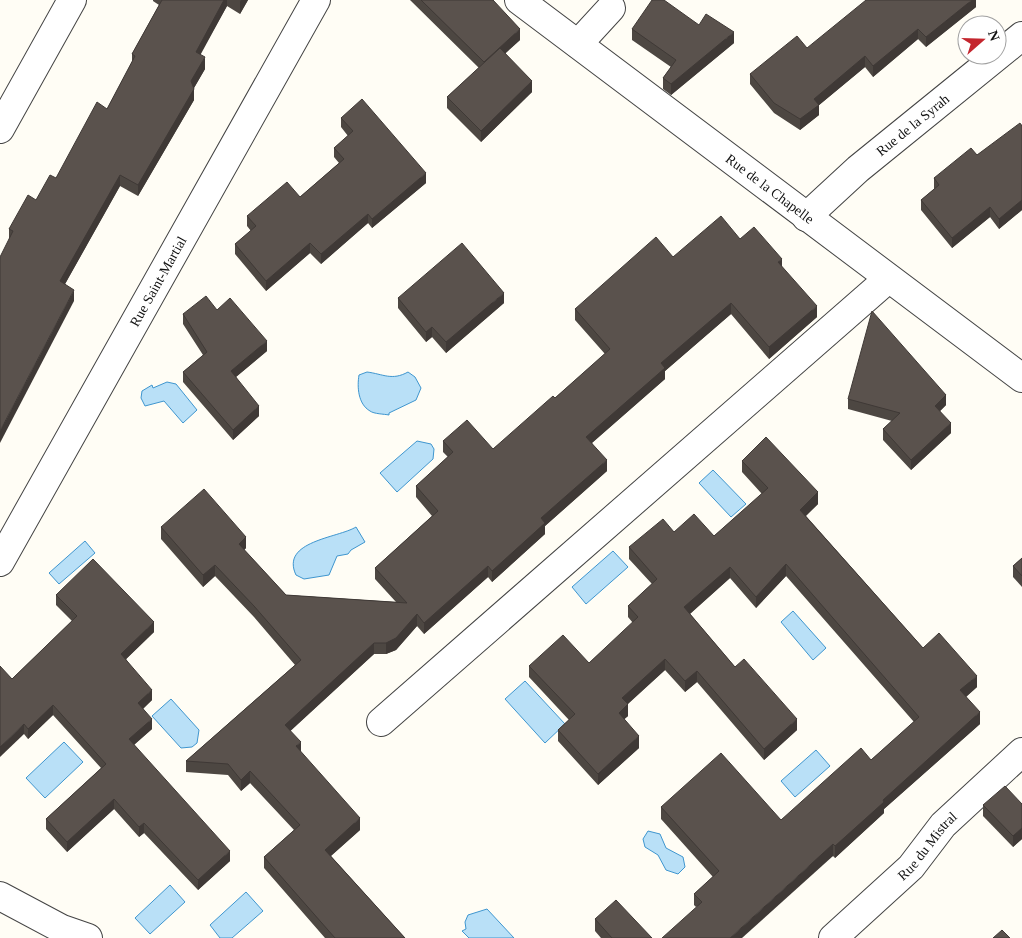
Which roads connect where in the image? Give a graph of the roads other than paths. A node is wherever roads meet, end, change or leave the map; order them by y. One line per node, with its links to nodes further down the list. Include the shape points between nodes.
1 (72, 0): 7 (street)
2 (316, 0): 11 (street, Rue Saint-Martial)
3 (518, 0): 6 (street, Rue de la Chapelle)
4 (610, 8): 6 (street)
5 (1022, 36): 8 (street, Rue de la Syrah, via 858,169)
6 (578, 44): 8 (street, Rue de la Chapelle)
7 (0, 128)
8 (806, 217): 9 (street, Rue de la Chapelle)
9 (888, 279): 10 (street, Rue de la Chapelle); 12 (street)
10 (1022, 378)
11 (0, 562)
12 (381, 722)
13 (1022, 752): 16 (street, Rue du Mistral, via 943,825 911,867)
14 (0, 896): 15 (street, via 62,929)
15 (88, 938)
16 (832, 938)

